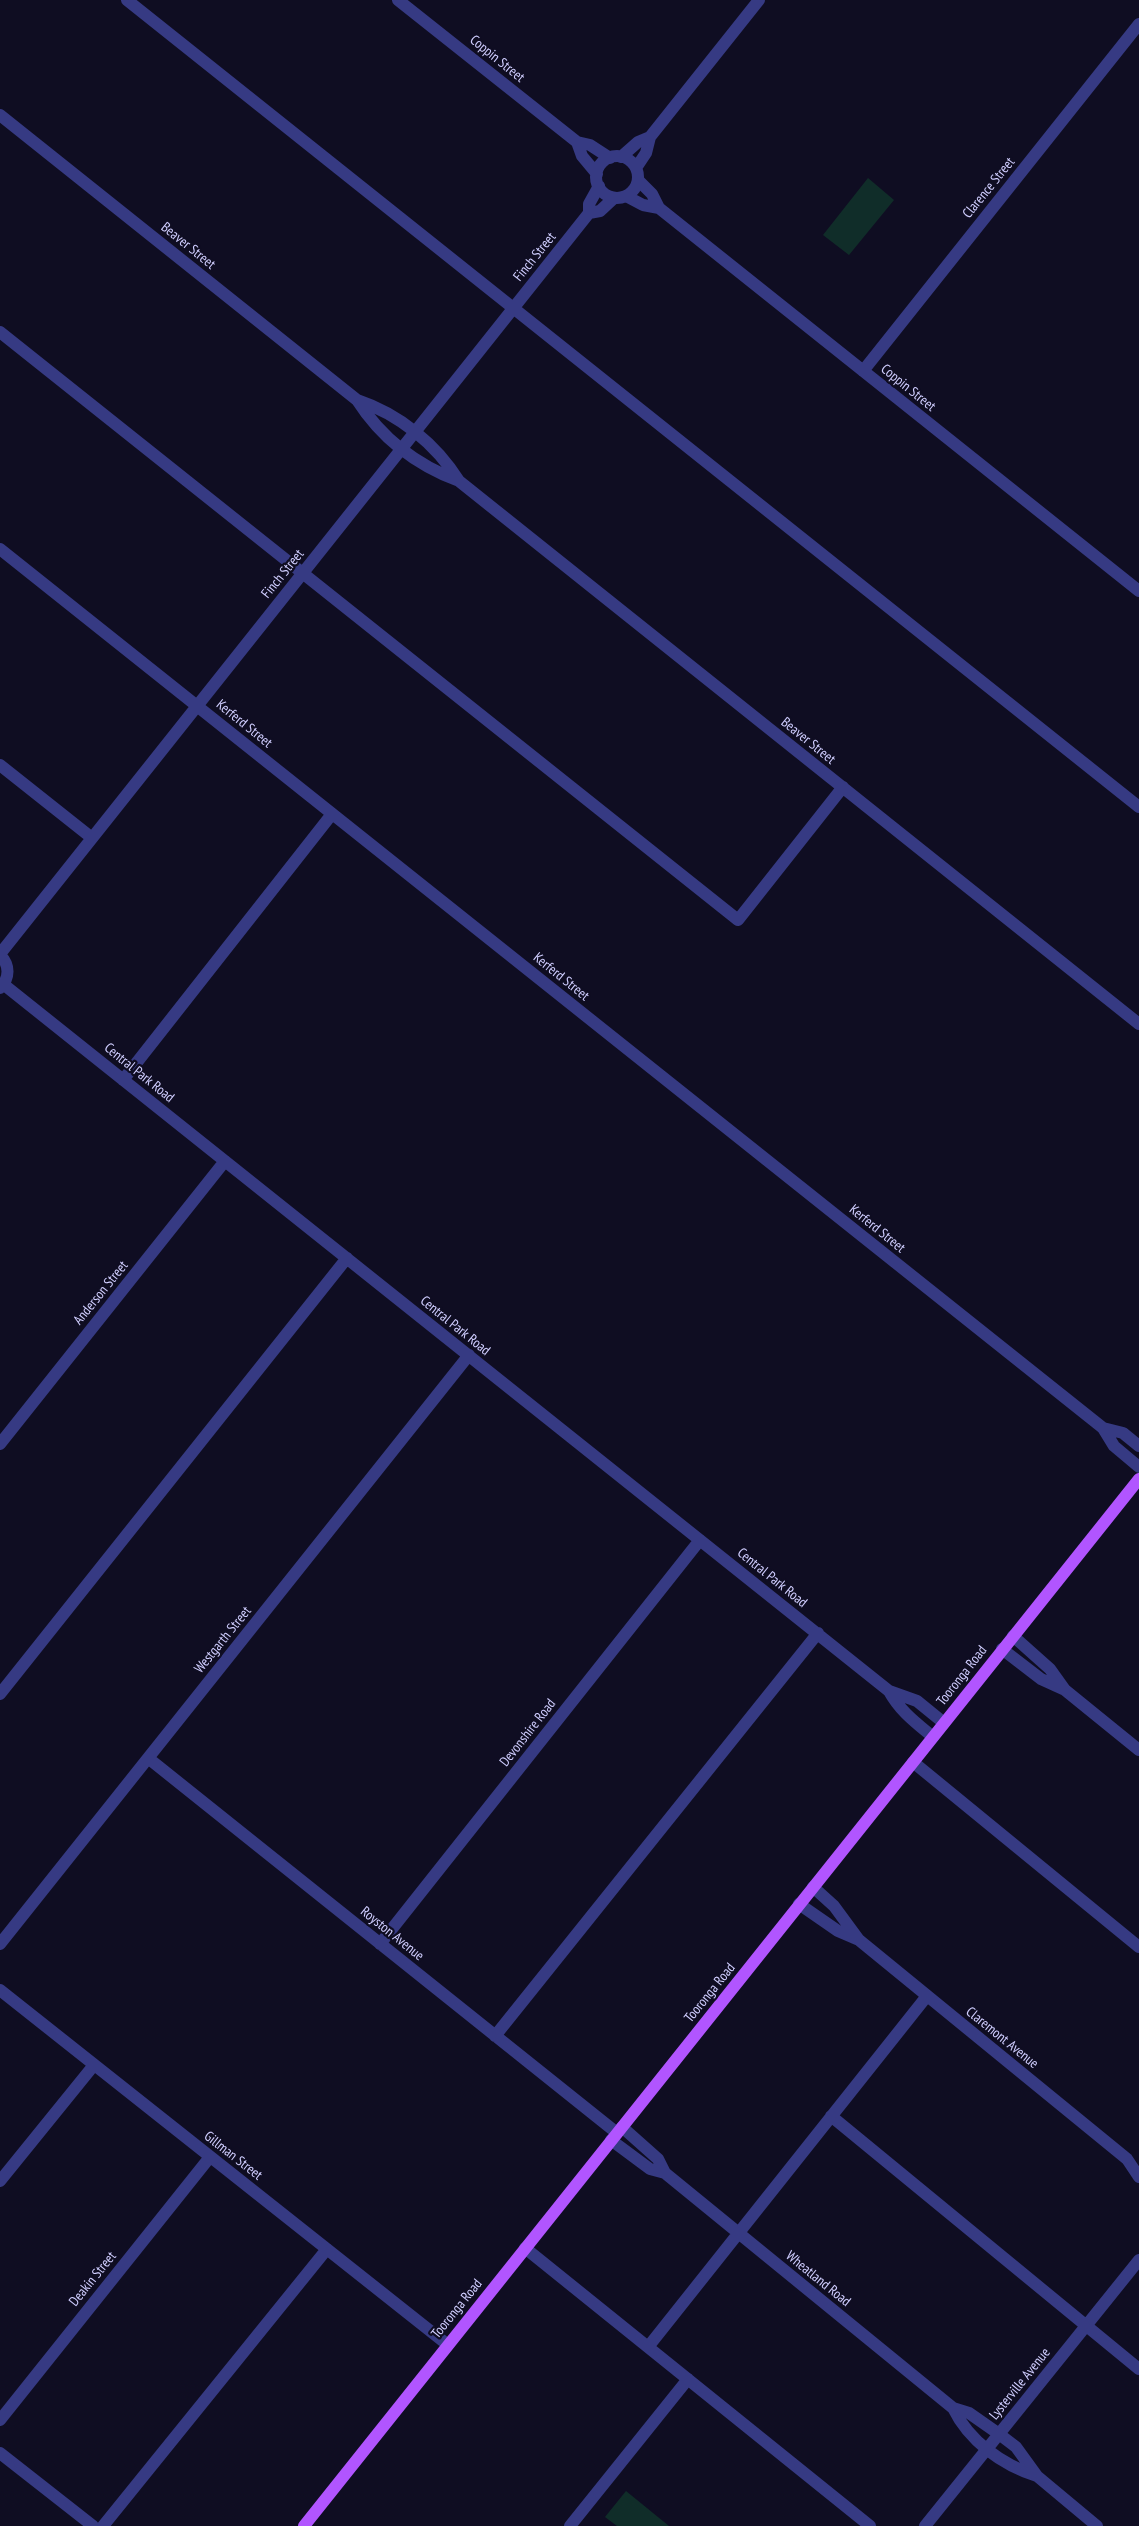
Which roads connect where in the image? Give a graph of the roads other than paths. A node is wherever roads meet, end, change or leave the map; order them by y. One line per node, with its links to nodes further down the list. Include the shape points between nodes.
1 (127, 0): 14 (street)
2 (398, 0): 7 (street, Coppin Street)
3 (759, 0): 6 (street)
4 (1139, 24): 16 (street, Clarence Street)
5 (0, 115): 17 (street, Beaver Street)
6 (650, 137): 8 (street); 9 (street)
7 (577, 142): 8 (street, Coppin Street); 10 (street, Coppin Street)
8 (615, 157): 9 (street, via 630,160); 10 (street, via 601,164)
9 (637, 174): 11 (street, via 634,190); 12 (street, Coppin Street)
10 (598, 180): 11 (street, via 605,194); 13 (street, Finch Street)
11 (620, 197): 12 (street, Coppin Street); 13 (street, Finch Street, via 600,211)
12 (659, 208): 16 (street, Coppin Street)
13 (589, 213): 14 (street, Finch Street)
14 (514, 308): 18 (street, Finch Street); 27 (street)
15 (0, 332): 22 (street)
16 (862, 371): 23 (street, Coppin Street)
17 (357, 400): 18 (street, Beaver Street, via 382,409); 19 (street, Beaver Street, via 372,423)
18 (415, 433): 19 (street, Finch Street); 20 (street, Beaver Street, via 446,461)
19 (402, 449): 20 (street, Beaver Street, via 434,472); 22 (street, Finch Street)
20 (459, 481): 26 (street, Beaver Street)
21 (0, 549): 24 (street, Kerferd Street)
22 (303, 573): 24 (street, Finch Street); 26 (street, via 738,920)
23 (1139, 591)
24 (197, 706): 28 (street, Kerferd Street); 29 (street, Finch Street)
25 (0, 766): 29 (street)
26 (843, 787): 32 (street, Beaver Street)
27 (1139, 807)
28 (332, 814): 33 (street); 37 (street, Kerferd Street)
29 (92, 838): 30 (street, Finch Street)
30 (0, 954): 31 (street, via 8,968)
31 (2, 986): 33 (street, Central Park Road)
32 (1139, 1024)
33 (123, 1080): 34 (street, Central Park Road)
34 (225, 1161): 35 (street, Central Park Road); 38 (street, Anderson Street)
35 (347, 1258): 36 (street, Central Park Road); 48 (street)
36 (469, 1355): 42 (street, Central Park Road); 52 (street, Westgarth Street)
37 (1103, 1428): 39 (street, Kerferd Street, via 1123,1433); 40 (street, Kerferd Street, via 1114,1446)
38 (0, 1444)
39 (1139, 1446)
40 (1139, 1467)
41 (1139, 1479): 44 (main road, Tooronga Road)
42 (700, 1540): 43 (street, Central Park Road); 58 (street, Devonshire Road)
43 (818, 1634): 46 (street, Central Park Road); 62 (street)
44 (1013, 1636): 45 (main road, Tooronga Road); 47 (street, via 1050,1669)
45 (1002, 1649): 47 (street, via 1041,1679); 49 (main road, Tooronga Road)
46 (889, 1690): 49 (street, Central Park Road, via 917,1701); 50 (street, Central Park Road, via 906,1716)
47 (1065, 1690): 51 (street)
48 (0, 1694)
49 (944, 1723): 50 (main road, Tooronga Road)
50 (933, 1737): 53 (main road, Tooronga Road)
51 (1139, 1750)
52 (148, 1758): 57 (street, Westgarth Street); 58 (street, Royston Avenue)
53 (913, 1762): 54 (main road, Tooronga Road); 59 (street)
54 (813, 1887): 55 (main road, Tooronga Road); 56 (street, Claremont Avenue, via 834,1906)
55 (800, 1904): 56 (street, Claremont Avenue, via 838,1932); 65 (main road, Tooronga Road)
56 (859, 1940): 61 (street, Claremont Avenue)
57 (0, 1944)
58 (380, 1944): 62 (street, Royston Avenue)
59 (1139, 1947)
60 (0, 1990): 63 (street, Gillman Street)
61 (927, 1996): 64 (street); 67 (street, Claremont Avenue)
62 (495, 2036): 65 (street, Royston Avenue)
63 (94, 2065): 66 (street, Gillman Street); 70 (street)
64 (831, 2116): 71 (street); 75 (street)
65 (617, 2133): 71 (street, Wheatland Road, via 658,2159 665,2173); 72 (main road, Tooronga Road)
66 (210, 2156): 73 (street, Gillman Street); 81 (street, Deakin Street)
67 (1126, 2159): 68 (street, Claremont Avenue); 69 (street, Claremont Avenue)
68 (1139, 2163)
69 (1139, 2177)
70 (0, 2182)
71 (739, 2233): 77 (street); 80 (street, Wheatland Road)
72 (525, 2248): 76 (main road, Tooronga Road); 77 (street)
73 (326, 2249): 76 (street, Gillman Street); 87 (street)
74 (1139, 2260): 75 (street, Lysterville Avenue)
75 (1086, 2326): 78 (street); 82 (street, Lysterville Avenue)
76 (448, 2345): 88 (main road, Tooronga Road)
77 (648, 2347): 79 (street)
78 (1139, 2369)
79 (688, 2379): 89 (street); 90 (street)
80 (953, 2408): 82 (street, Wheatland Road, via 969,2413); 83 (street, Wheatland Road, via 961,2424)
81 (0, 2420)
82 (1000, 2434): 83 (street, Lysterville Avenue); 85 (street, Wheatland Road, via 1016,2447)
83 (987, 2449): 85 (street, Wheatland Road, via 1018,2470); 91 (street, Lysterville Avenue)
84 (0, 2453): 86 (street)
85 (1037, 2476): 92 (street, Wheatland Road)
86 (93, 2526)
87 (103, 2526)
88 (304, 2526)
89 (570, 2526)
90 (870, 2526)
91 (925, 2526)
92 (1097, 2526)

